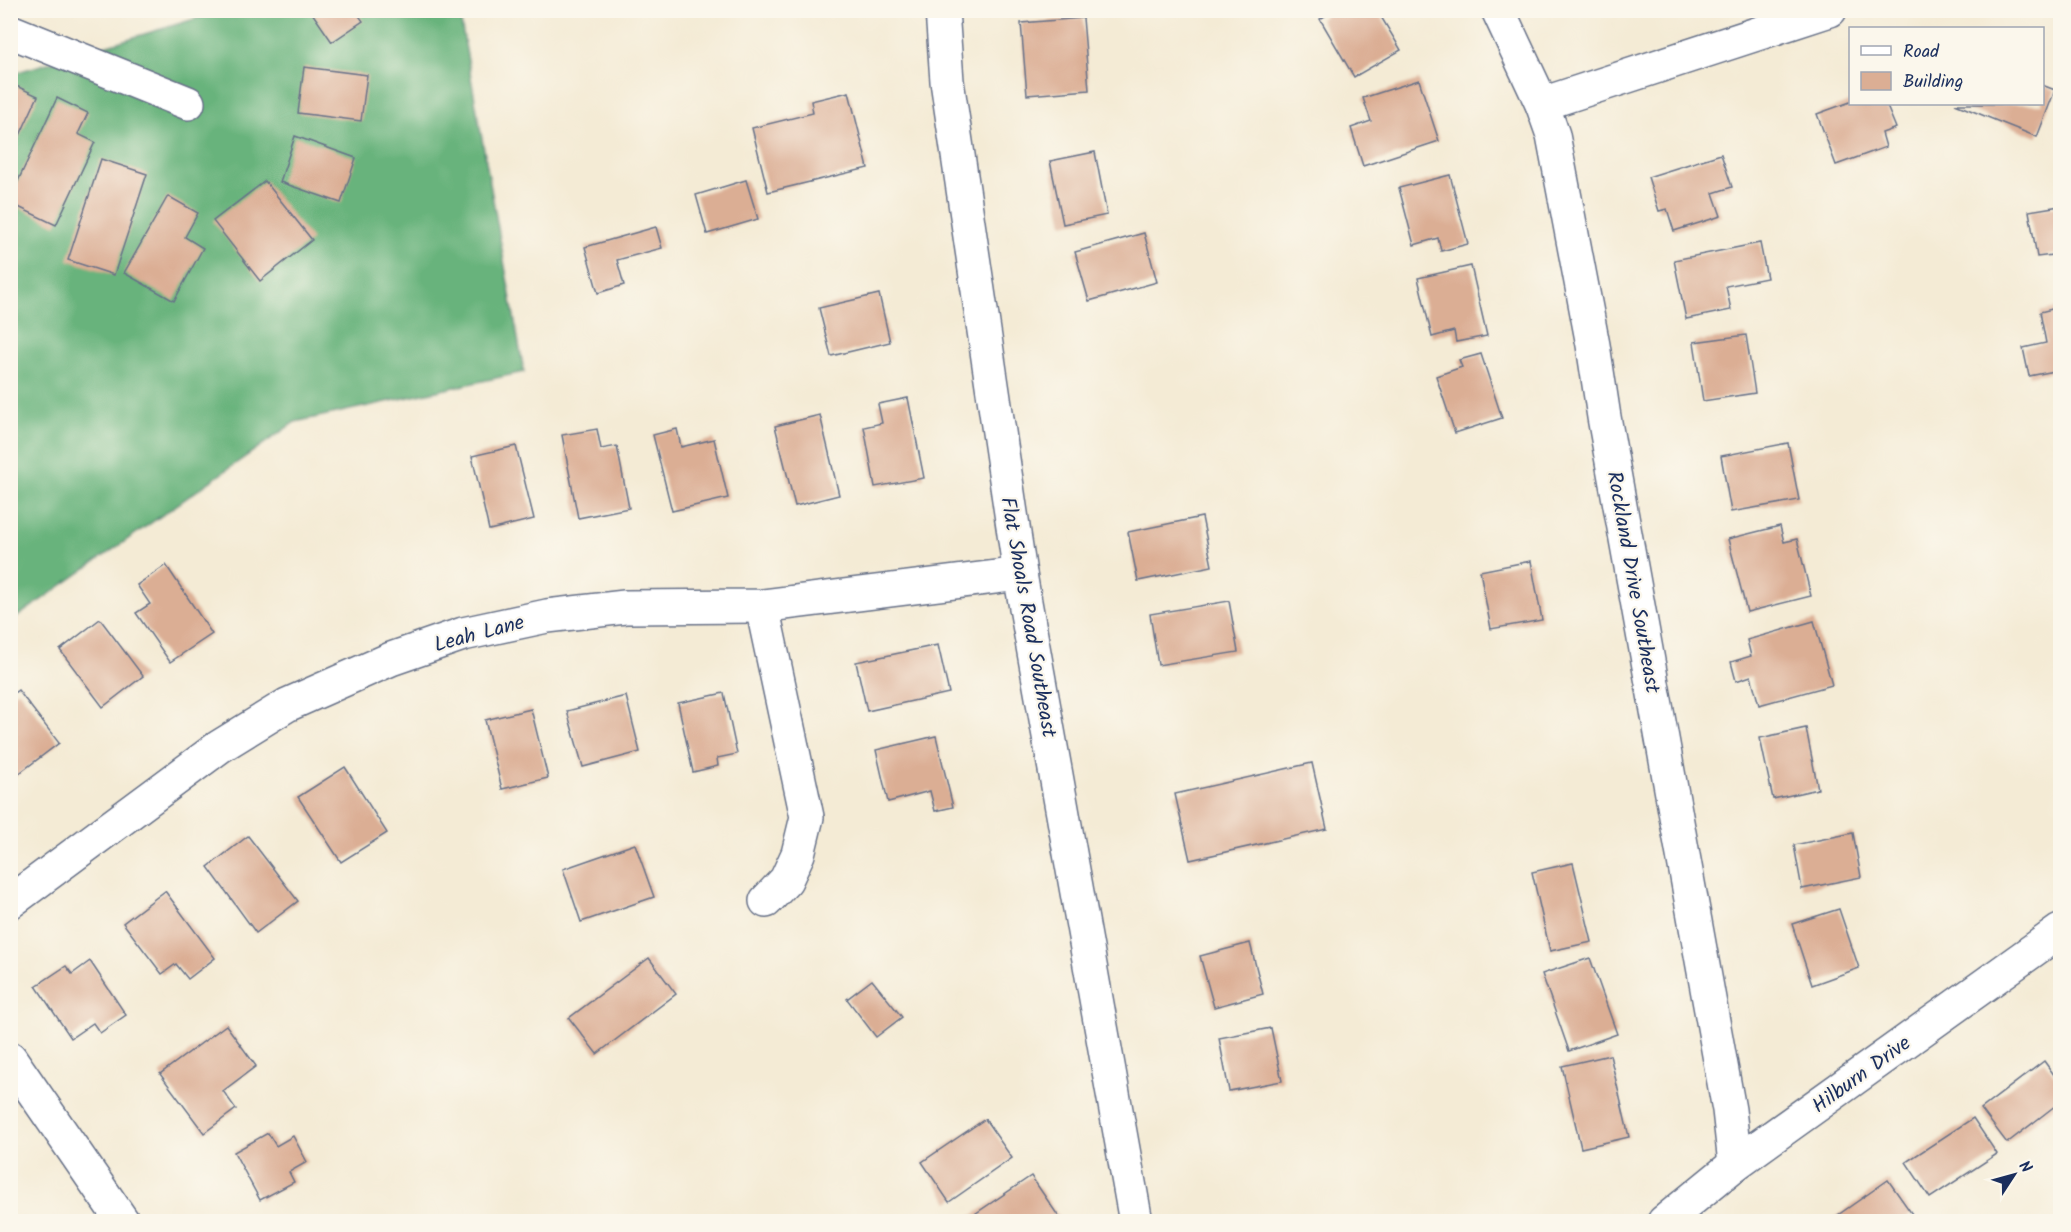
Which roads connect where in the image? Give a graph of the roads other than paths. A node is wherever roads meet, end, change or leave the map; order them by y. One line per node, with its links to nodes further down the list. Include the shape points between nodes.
1 (942, 10): 7 (street, Flat Shoals Road Southeast, via 947,81)
2 (1498, 10): 6 (street, Rockland Drive Southeast)
3 (1830, 10): 6 (street)
4 (10, 31): 5 (street)
5 (188, 103)
6 (1542, 104): 13 (street, Rockland Drive Southeast, via 1553,135 1593,345 1729,1110)
7 (1020, 574): 8 (street, Leah Lane); 15 (street, Flat Shoals Road Southeast)
8 (762, 606): 9 (street, via 807,817 798,854 786,880); 10 (street, Leah Lane, via 625,608 547,616 464,634 392,659 286,705 219,747)
9 (766, 901)
10 (10, 902)
11 (2061, 931): 13 (street, Hilburn Drive)
12 (10, 1059): 14 (street)
13 (1735, 1164): 16 (street, Hilburn Drive)
14 (123, 1221)
15 (1136, 1221)
16 (1664, 1221)

